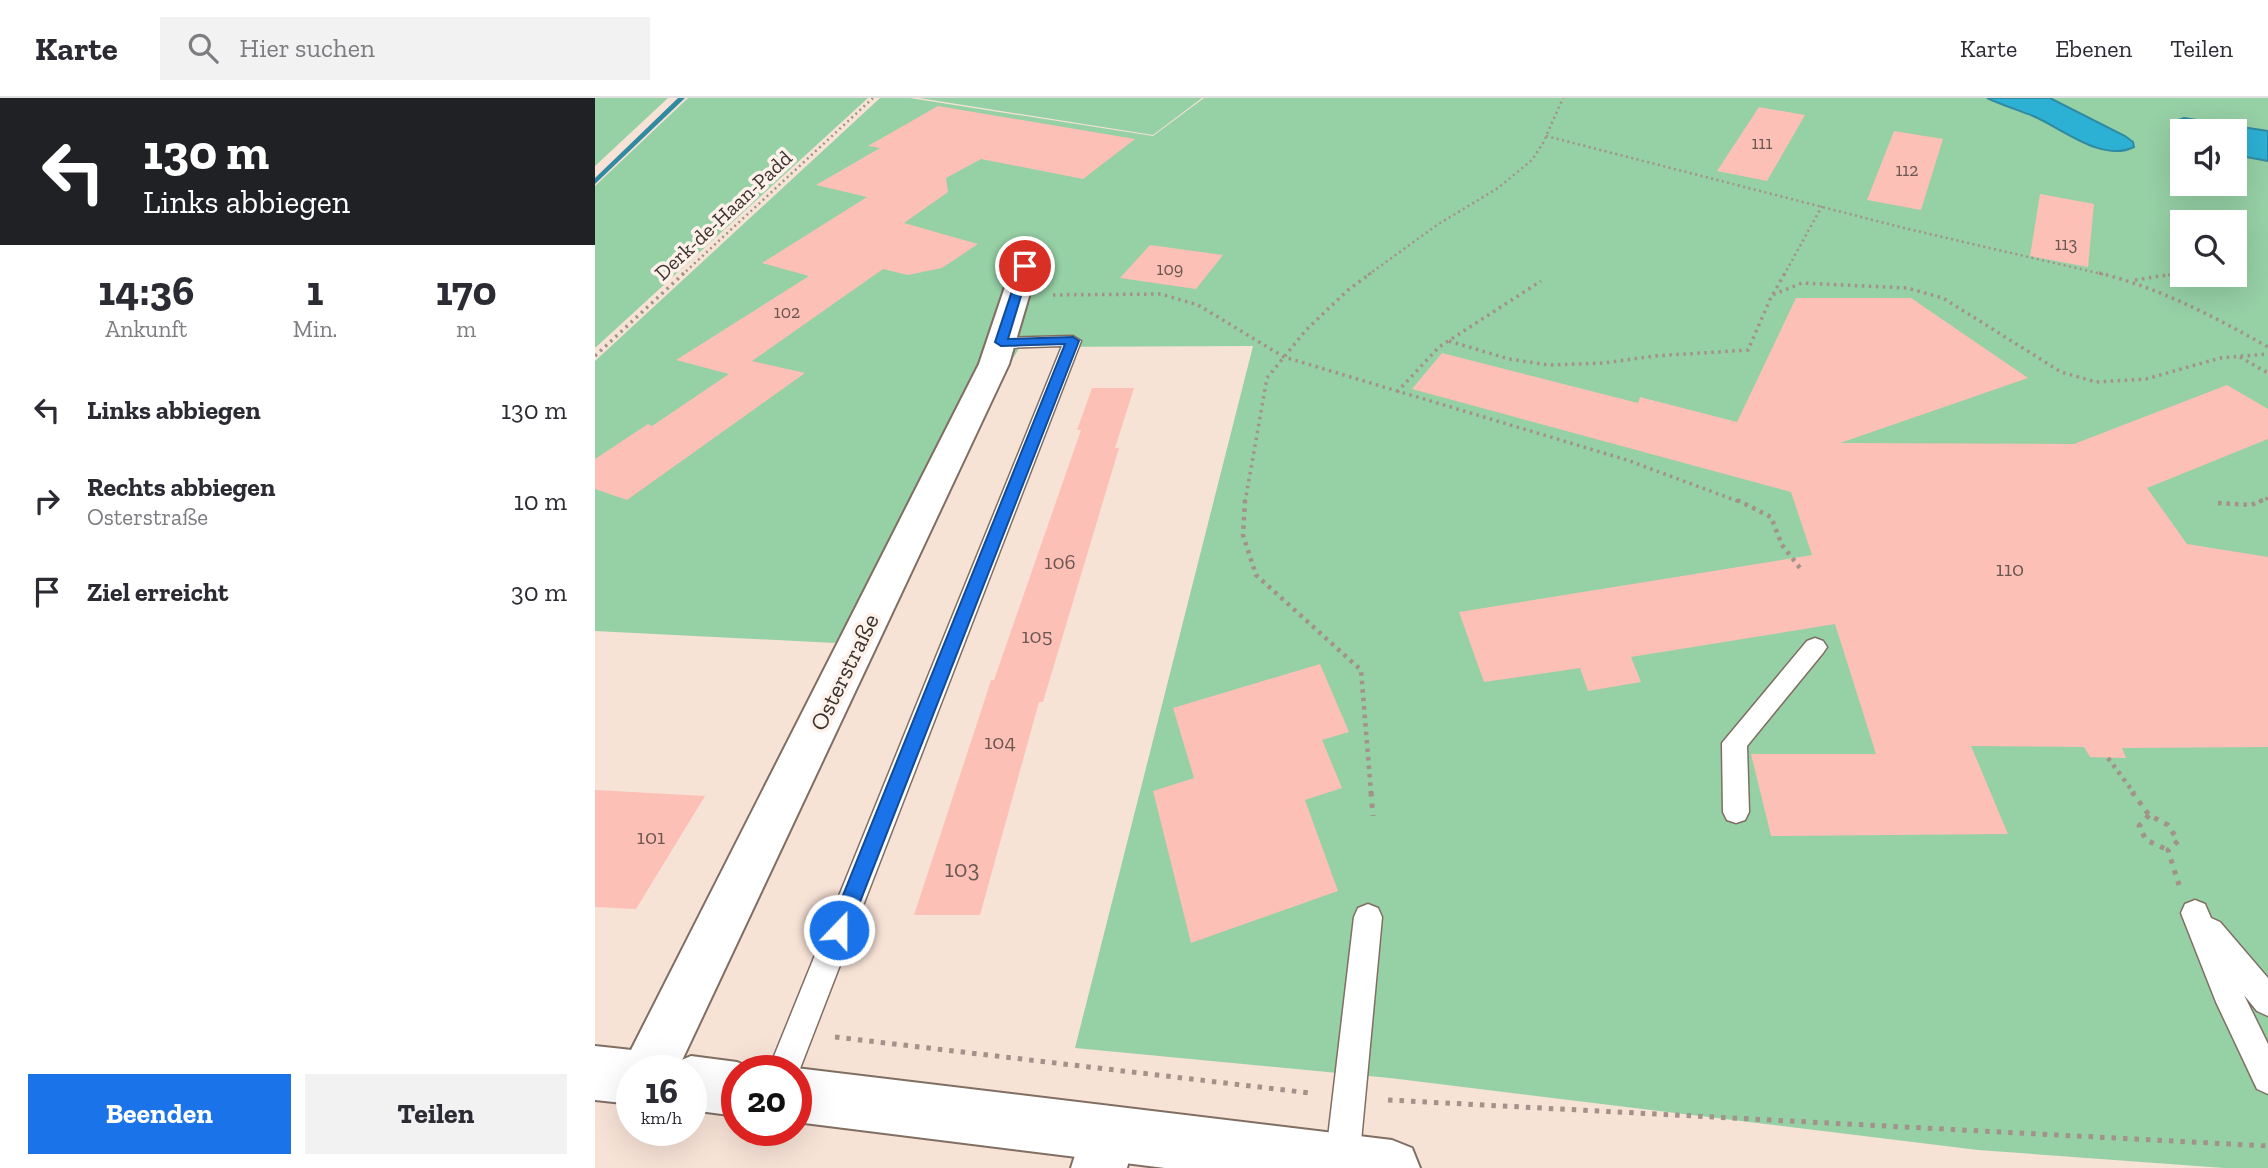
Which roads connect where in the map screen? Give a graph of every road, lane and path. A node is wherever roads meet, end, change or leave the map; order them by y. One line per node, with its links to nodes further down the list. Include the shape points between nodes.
1 (873, 98): 14 (path, Derk-de-Haan-Padd)
2 (1563, 98): 3 (path)
3 (1546, 136): 4 (path); 16 (path, via 1532,160 1498,188 1437,225 1348,290)
4 (1822, 206): 7 (path); 9 (path)
5 (2170, 275): 7 (path)
6 (1541, 281): 10 (path)
7 (2131, 281): 12 (path, via 2200,309)
8 (1019, 283): 11 (street, Osterstraße); 16 (path, via 1077,293 1161,294 1198,305)
9 (1772, 295): 10 (path, via 1748,350 1549,365 1509,359); 15 (path, via 1802,283 1907,288 1944,298 2061,372 2096,382 2146,379)
10 (1450, 341): 18 (path)
11 (1001, 342): 31 (lane, via 1073,341); 32 (street, Osterstraße)
12 (2268, 347)
13 (2268, 354): 15 (path)
14 (595, 356)
15 (2240, 356): 17 (path)
16 (1284, 357): 18 (path); 26 (path, via 1267,377 1245,495 1243,535 1256,575 1361,670)
17 (2268, 373)
18 (1397, 392): 21 (path, via 1615,456 1735,499 1771,517 1781,545)
19 (2268, 498): 20 (path, via 2251,505)
20 (2218, 503)
21 (1800, 568)
22 (1815, 647): 24 (lane, via 1734,743)
23 (2108, 758): 25 (path)
24 (1736, 812)
25 (2148, 815): 27 (path, via 2139,826 2147,839); 27 (path, via 2168,825 2178,841)
26 (1373, 816)
27 (2168, 850): 28 (path)
28 (2180, 889)
29 (1368, 917): 38 (lane)
30 (2268, 1001): 36 (lane, via 2195,913)
31 (799, 1033): 33 (lane); 38 (path)
32 (657, 1055)
33 (790, 1055)
34 (595, 1073): 35 (street)
35 (616, 1075)
36 (2268, 1078)
37 (812, 1098): 40 (street)
38 (1349, 1098): 39 (path); 41 (lane)
39 (2268, 1146)
40 (1104, 1151): 41 (street)
41 (1367, 1166)

